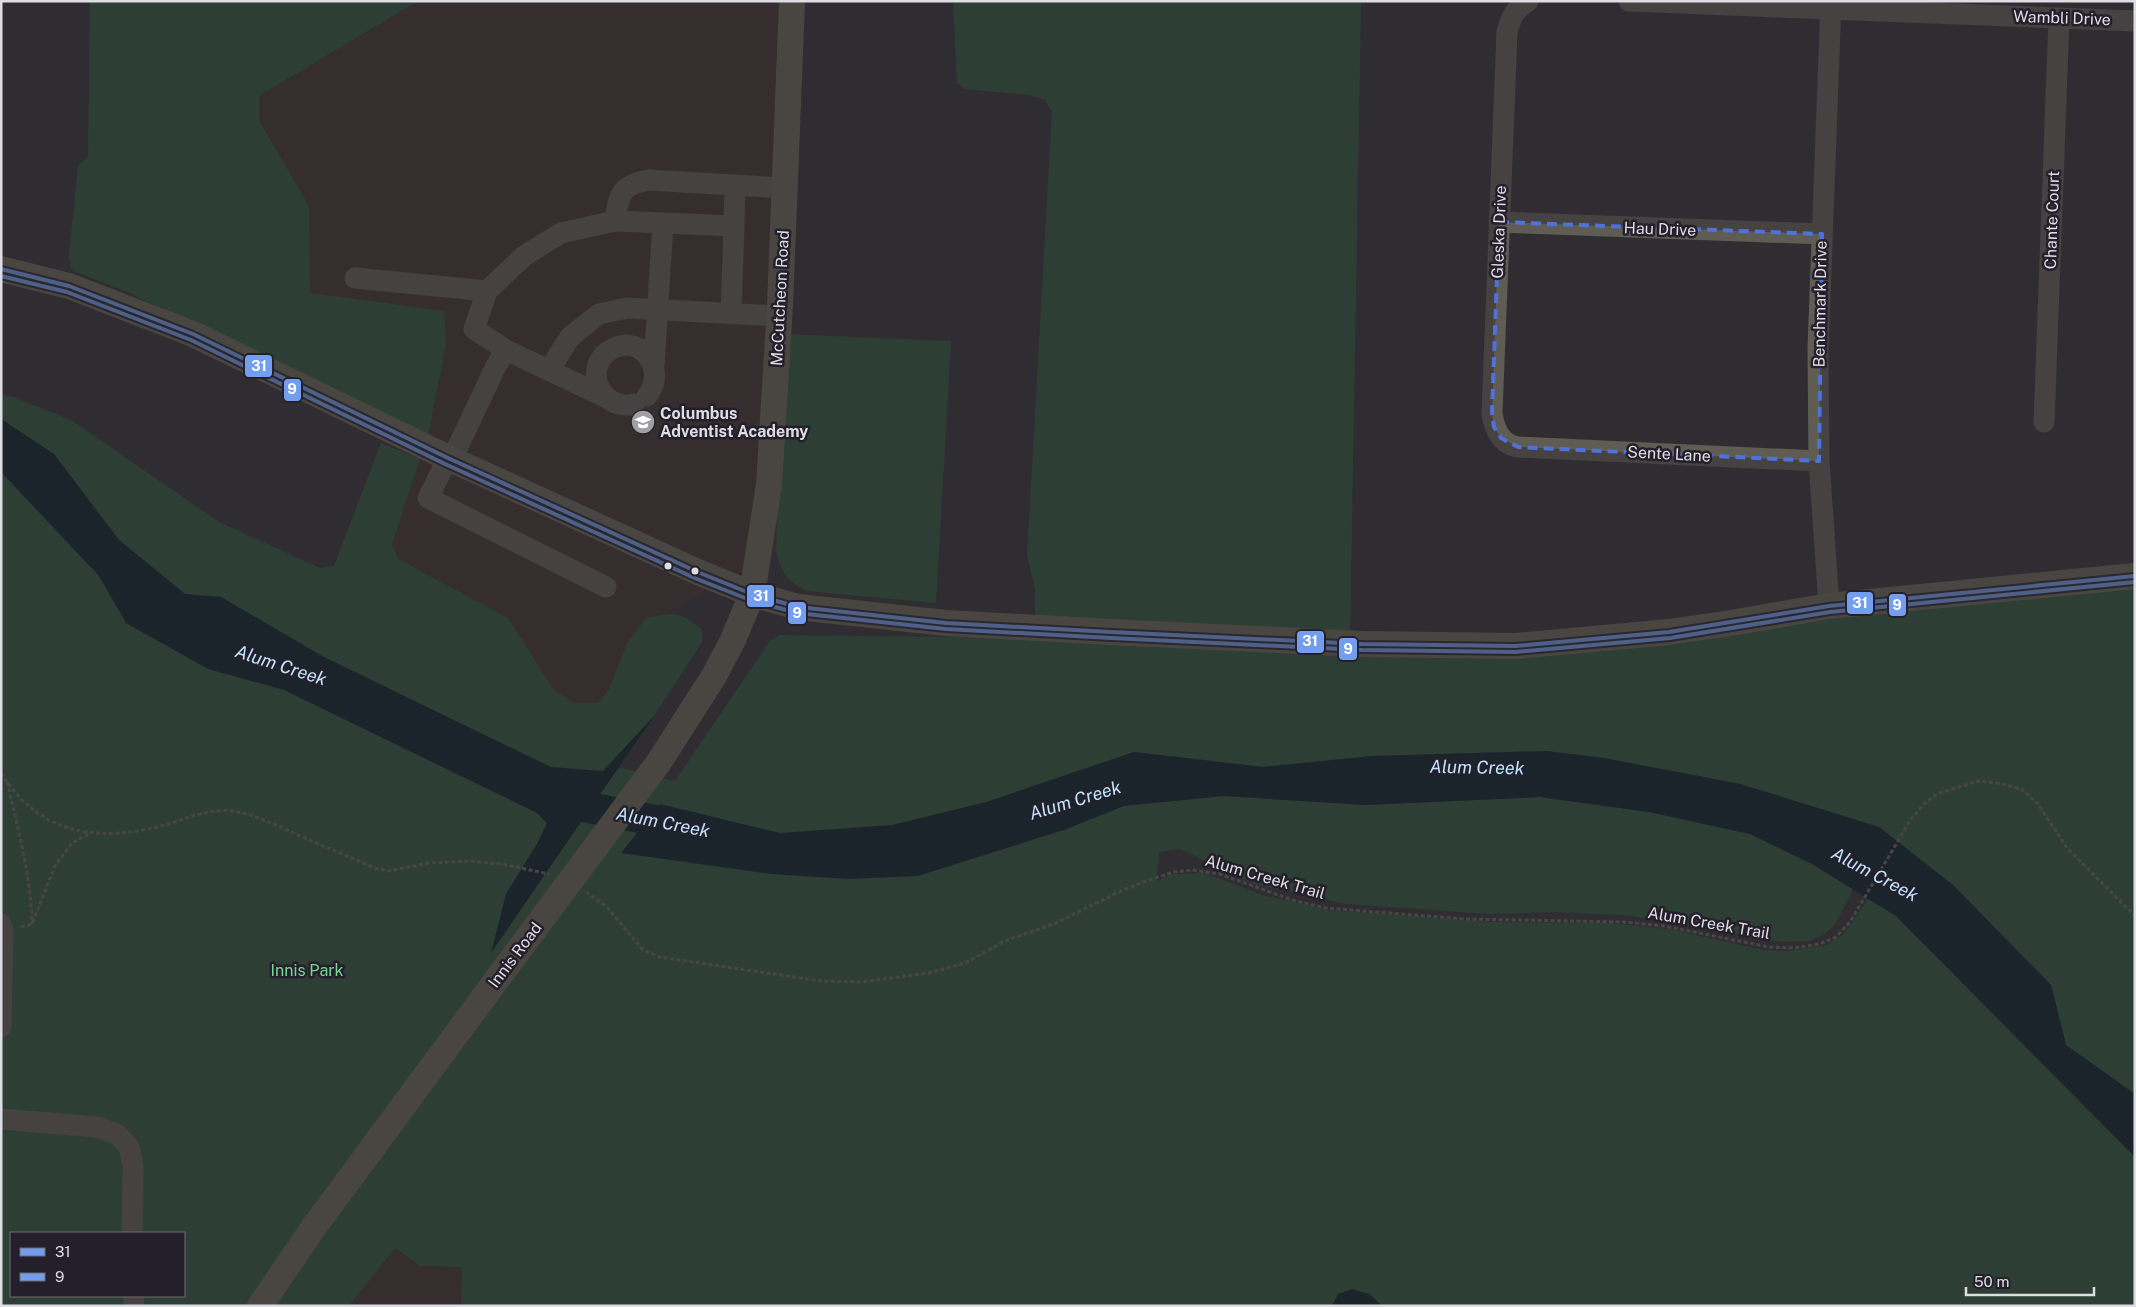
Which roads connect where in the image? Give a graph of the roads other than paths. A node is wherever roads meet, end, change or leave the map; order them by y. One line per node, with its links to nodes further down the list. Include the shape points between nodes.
1 (792, 1): 8 (main road, McCutcheon Road)
2 (1629, 1): 4 (street, Wambli Drive)
3 (1523, 4): 10 (street, Gleska Drive, via 1510,18 1507,32)
4 (1830, 4): 5 (street, Wambli Drive); 13 (street, Benchmark Drive)
5 (2059, 18): 6 (street, Wambli Drive); 24 (street, Chante Court)
6 (2135, 21)
7 (735, 185): 8 (street); 9 (street, via 648,180 633,183 620,195); 12 (street)
8 (784, 188): 19 (main road, McCutcheon Road)
9 (615, 221): 11 (street); 16 (street, via 561,233 524,256)
10 (1499, 222): 13 (street, Hau Drive); 25 (street, Gleska Drive, via 1492,413 1494,427 1501,438)
11 (663, 223): 12 (street); 17 (street)
12 (734, 226): 18 (street)
13 (1822, 234): 27 (street, Benchmark Drive)
14 (1, 270): 26 (main road, via 69,286 193,334)
15 (355, 278): 16 (street)
16 (487, 291): 20 (street, via 474,329)
17 (657, 310): 18 (street); 21 (street); 22 (street, via 626,308 599,314 570,337)
18 (731, 314): 19 (street)
19 (779, 316): 30 (main road, McCutcheon Road, via 769,485)
20 (506, 350): 22 (street); 26 (street)
21 (654, 366): 23 (street, via 653,386 640,400 623,405); 23 (street, via 642,351 634,347 614,348 600,361 596,370 600,390)
22 (549, 370): 23 (street)
23 (605, 397)
24 (2044, 422)
25 (1518, 447): 27 (street, Sente Lane)
26 (450, 459): 29 (street, via 428,498); 30 (main road)
27 (1819, 461): 31 (street, Benchmark Drive)
28 (2135, 576): 31 (main road)
29 (606, 587)
30 (752, 594): 31 (main road, via 798,606 946,623 1371,644 1525,645 1669,632); 36 (main road, Innis Road, bridge, via 733,640 659,762 314,1228)
31 (1829, 606)
32 (2, 928): 33 (street)
33 (1, 1027)
34 (1, 1119): 35 (street, via 96,1127 117,1134 129,1147 133,1166)
35 (132, 1232)
36 (260, 1306)

